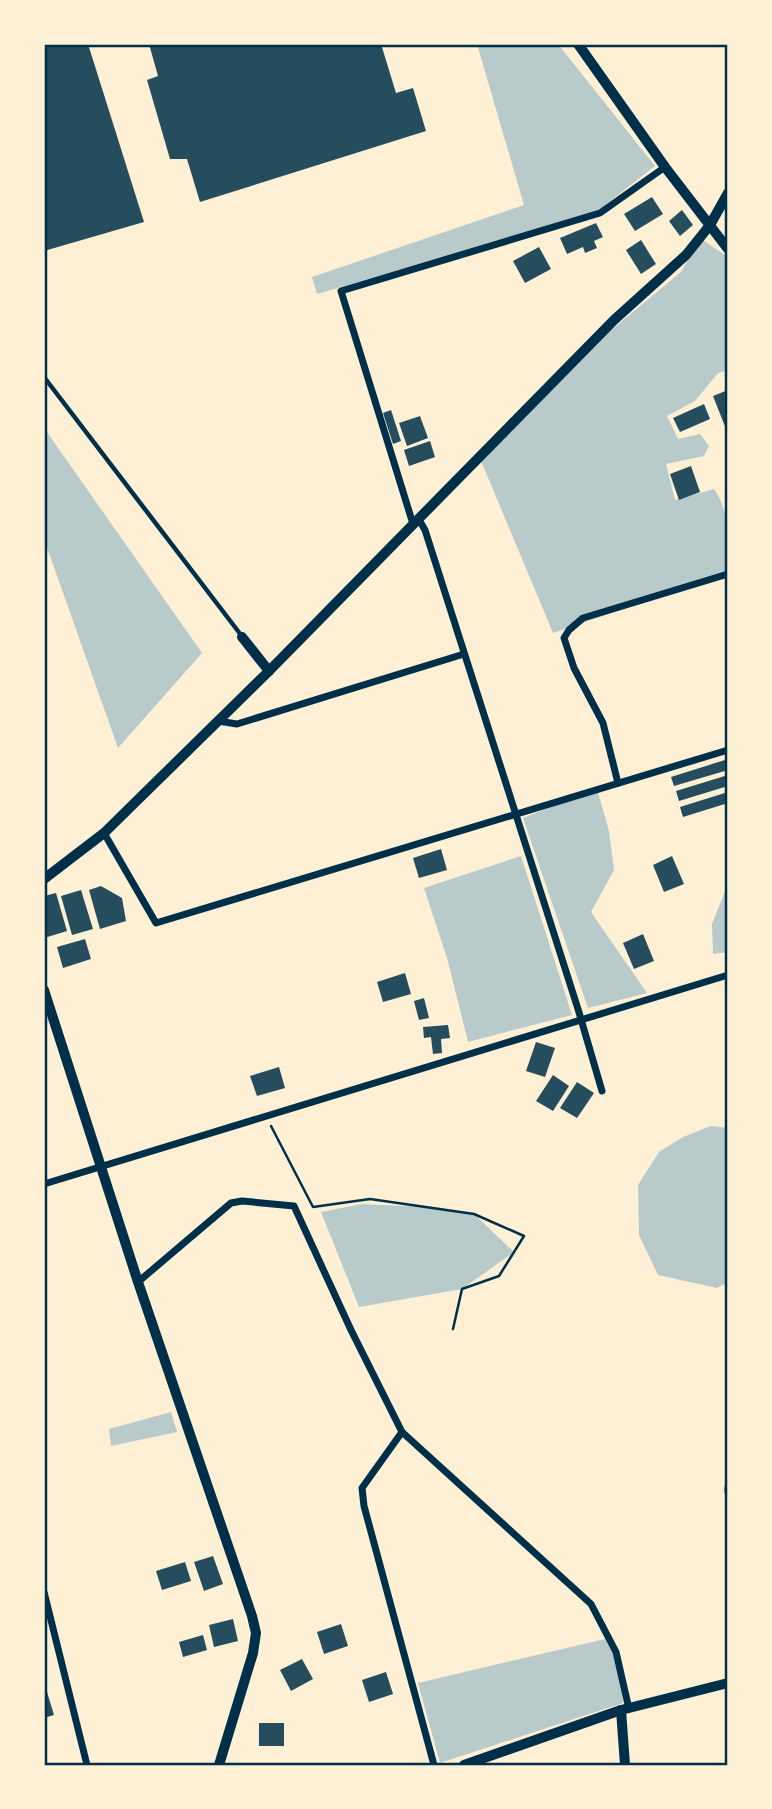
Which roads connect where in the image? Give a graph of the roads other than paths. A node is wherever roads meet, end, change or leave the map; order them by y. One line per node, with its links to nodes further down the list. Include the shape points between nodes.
1 (578, 44): 2 (street)
2 (665, 167): 4 (street); 7 (street, via 600,212 341,291)
3 (728, 192): 4 (street)
4 (710, 225): 5 (street); 7 (street, via 686,255 614,320)
5 (728, 249)
6 (44, 377): 9 (lane)
7 (416, 521): 10 (street, via 425,530); 11 (street)
8 (728, 574): 14 (street, via 583,618 564,638 603,723)
9 (242, 637): 11 (street)
10 (464, 654): 12 (street, via 237,724); 15 (street)
11 (269, 671): 12 (street)
12 (218, 721): 16 (street)
13 (728, 750): 14 (street)
14 (618, 783): 15 (street)
15 (516, 813): 16 (street, via 156,923); 20 (street)
16 (104, 833): 17 (street)
17 (44, 879)
18 (728, 975): 20 (street)
19 (44, 990): 22 (street)
20 (582, 1020): 21 (street); 22 (street)
21 (602, 1091)
22 (102, 1167): 23 (street); 24 (street)
23 (44, 1184)
24 (138, 1282): 25 (street, via 231,1203 294,1206); 32 (street, via 256,1633)
25 (402, 1432): 30 (street, via 591,1604 616,1652); 33 (street, via 362,1489)
26 (44, 1592): 27 (street)
27 (55, 1637): 28 (street); 31 (street)
28 (44, 1640)
29 (728, 1683): 30 (street)
30 (625, 1709): 34 (street); 35 (street)
31 (87, 1765)
32 (219, 1765)
33 (434, 1765)
34 (464, 1765)
35 (625, 1765)

